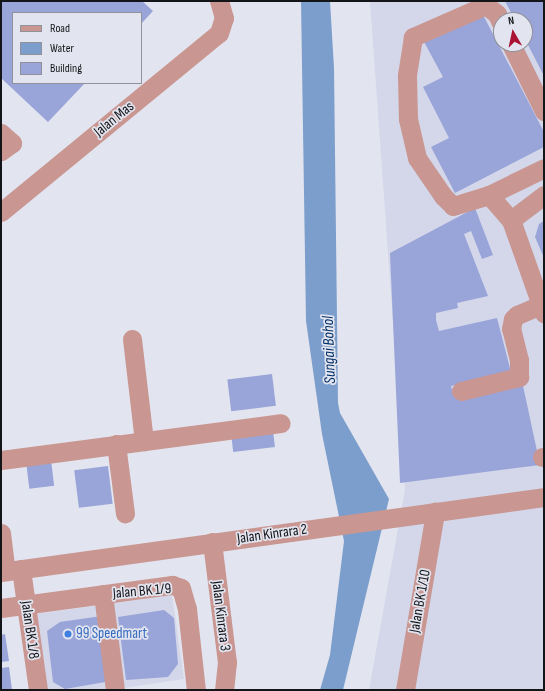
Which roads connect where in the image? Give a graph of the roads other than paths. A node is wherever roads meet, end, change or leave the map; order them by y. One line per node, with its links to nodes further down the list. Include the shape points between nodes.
1 (219, 1): 14 (street, Jalan Mas, via 224,18 219,33)
2 (496, 1): 4 (street)
3 (495, 12): 12 (street, via 486,4 413,37 407,76 408,119 417,158 453,206)
4 (502, 12)
5 (516, 52): 8 (street)
6 (523, 52): 7 (street)
7 (544, 90)
8 (544, 111)
9 (1, 133): 10 (street, via 12,143)
10 (1, 151)
11 (544, 168): 12 (street)
12 (488, 195): 15 (street)
13 (544, 195): 15 (street)
14 (1, 212)
15 (511, 220): 16 (street)
16 (543, 309): 18 (street, via 517,315 513,319 511,329 519,360 519,376)
17 (132, 339): 20 (street)
18 (461, 391)
19 (281, 422): 20 (street)
20 (144, 441): 21 (street)
21 (116, 444): 22 (street); 25 (street)
22 (1, 460)
23 (544, 497): 24 (street, Jalan Kinrara 2)
24 (435, 512): 27 (street, Jalan Kinrara 2); 37 (street, Jalan BK 1/10)
25 (125, 513)
26 (1, 533): 28 (street, Jalan BK 1/8)
27 (212, 542): 28 (street, Jalan Kinrara 2); 36 (street, Jalan Kinrara 3, via 227,662)
28 (9, 571): 30 (street, Jalan BK 1/8)
29 (103, 594): 30 (street, Jalan BK 1/9); 33 (street); 34 (street, Jalan BK 1/9, via 172,585 181,588 186,604)
30 (26, 605): 31 (street, Jalan BK 1/9); 32 (street, Jalan BK 1/8)
31 (1, 608)
32 (38, 690)
33 (115, 690)
34 (196, 690): 35 (street)
35 (200, 690)
36 (224, 690)
37 (405, 690)

